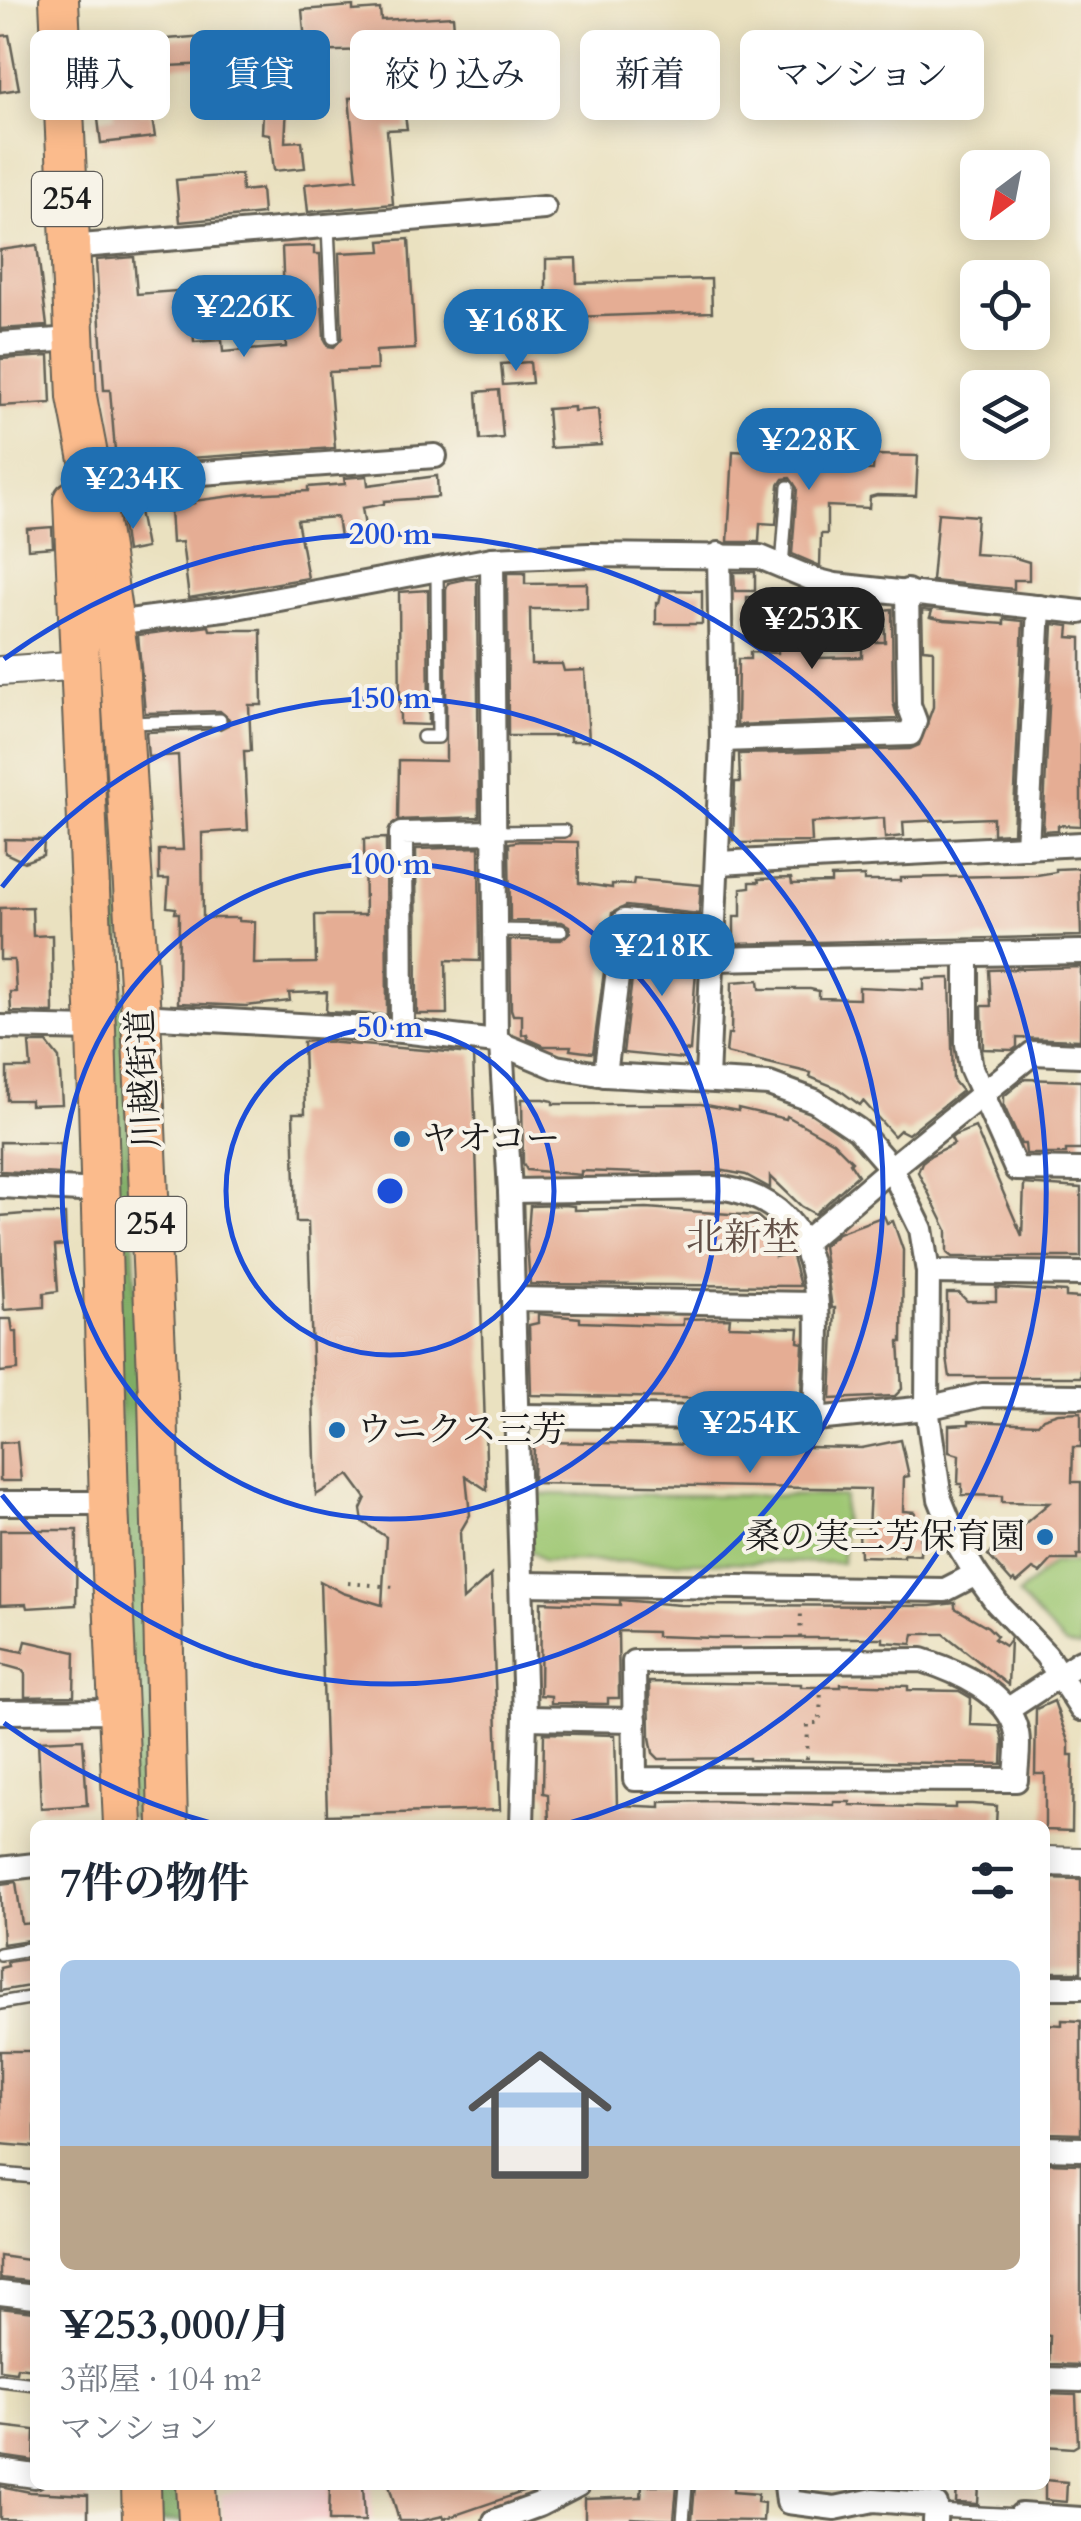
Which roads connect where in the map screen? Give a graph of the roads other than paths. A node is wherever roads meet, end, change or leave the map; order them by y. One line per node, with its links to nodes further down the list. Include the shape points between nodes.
1 (60, 0): 4 (highway, 川越街道 / 254)
2 (544, 208): 3 (street)
3 (328, 226): 4 (street); 5 (lane)
4 (70, 247): 6 (highway, 川越街道 / 254)
5 (333, 338)
6 (73, 339): 7 (street); 8 (highway, 川越街道 / 254)
7 (0, 344)
8 (77, 397): 10 (highway, 川越街道 / 254); 20 (highway, 川越街道 / 254, via 72,458)
9 (435, 456): 10 (street)
10 (93, 481): 19 (highway, 川越街道 / 254)
11 (788, 488): 14 (lane)
12 (719, 554): 13 (street); 14 (street, via 760,557); 25 (street)
13 (492, 559): 15 (street); 27 (street)
14 (782, 567): 16 (street, via 825,582)
15 (437, 568): 19 (street); 24 (lane, via 438,737)
16 (907, 592): 17 (street); 25 (street, via 915,721 910,734)
17 (1039, 607): 18 (street); 29 (street)
18 (1081, 612)
19 (114, 624): 20 (street); 23 (highway, 川越街道 / 254)
20 (82, 664): 21 (street); 39 (highway, 川越街道 / 254)
21 (0, 670)
22 (220, 720): 23 (lane)
23 (123, 724): 37 (highway, 川越街道 / 254)
24 (423, 737)
25 (722, 740): 30 (street)
26 (564, 831): 27 (lane)
27 (496, 832): 31 (street); 40 (street, via 401,834)
28 (1081, 844): 29 (street)
29 (1026, 847): 30 (street)
30 (718, 863): 33 (street)
31 (496, 930): 32 (lane); 41 (street)
32 (561, 931)
33 (716, 931): 36 (street); 43 (street, via 624,921)
34 (1081, 952): 35 (street)
35 (967, 955): 36 (street); 45 (street, via 967,1044)
36 (713, 959): 44 (street)
37 (141, 1016): 40 (street); 73 (highway, 川越街道 / 254)
38 (0, 1027): 39 (street)
39 (96, 1029): 49 (highway, 川越街道 / 254)
40 (402, 1031): 41 (street)
41 (499, 1043): 43 (street, via 556,1067); 50 (street)
42 (1081, 1055): 45 (street, via 1033,1054)
43 (605, 1075): 44 (street)
44 (706, 1079): 46 (street, via 768,1084 815,1101 858,1130)
45 (982, 1096): 46 (street); 47 (street, via 1016,1169)
46 (891, 1168): 51 (street); 52 (street, via 921,1229)
47 (1081, 1170)
48 (0, 1186): 49 (street)
49 (101, 1191): 60 (highway, 川越街道 / 254)
50 (510, 1191): 51 (street, via 749,1192 791,1221); 54 (street)
51 (806, 1242): 55 (street)
52 (928, 1272): 53 (street); 57 (street)
53 (1081, 1274)
54 (513, 1299): 55 (street); 58 (street)
55 (816, 1304): 59 (street)
56 (1081, 1396): 57 (street, via 982,1395)
57 (927, 1408): 59 (street); 62 (street, via 940,1500)
58 (516, 1416): 59 (street); 63 (street)
59 (815, 1420)
60 (109, 1503): 61 (street); 68 (highway, 川越街道 / 254)
61 (0, 1504)
62 (976, 1574): 63 (street, via 945,1590); 65 (street)
63 (522, 1584): 70 (street)
64 (1081, 1662): 65 (street)
65 (1060, 1674): 66 (street); 67 (street)
66 (1081, 1709)
67 (1007, 1710): 71 (street, via 951,1669 922,1660 634,1662); 71 (street, via 1018,1734 1016,1780 635,1779)
68 (118, 1711): 69 (street); 72 (highway, 川越街道 / 254)
69 (0, 1712)
70 (525, 1718): 71 (street); 74 (street)
71 (635, 1720)
72 (123, 1820)
73 (168, 1820)
74 (522, 1820)
75 (1050, 1861): 76 (street)
76 (1081, 1862)
77 (30, 1866): 78 (street)
78 (0, 1869)
79 (30, 1949): 80 (lane)
80 (0, 1954)
81 (1050, 1987): 82 (street)
82 (1081, 1987)
83 (30, 1997): 84 (lane)
84 (0, 2003)
85 (1050, 2148): 86 (street)
86 (1081, 2149)
87 (0, 2174): 88 (lane)
88 (30, 2177)
89 (0, 2293): 90 (street)
90 (30, 2297)
91 (1050, 2379): 93 (street)
92 (0, 2380): 94 (lane)
93 (1081, 2380)
94 (30, 2383)
95 (0, 2471): 96 (street)
96 (30, 2475)
97 (196, 2490): 105 (highway)
98 (568, 2490): 106 (street)
99 (686, 2490): 107 (lane)
100 (787, 2490): 101 (street, via 788,2502)
101 (803, 2513): 103 (street, via 874,2500 936,2504)
102 (1022, 2515): 103 (lane); 104 (street)
103 (935, 2516)
104 (1081, 2519)
105 (198, 2521)
106 (495, 2521)
107 (683, 2521)

